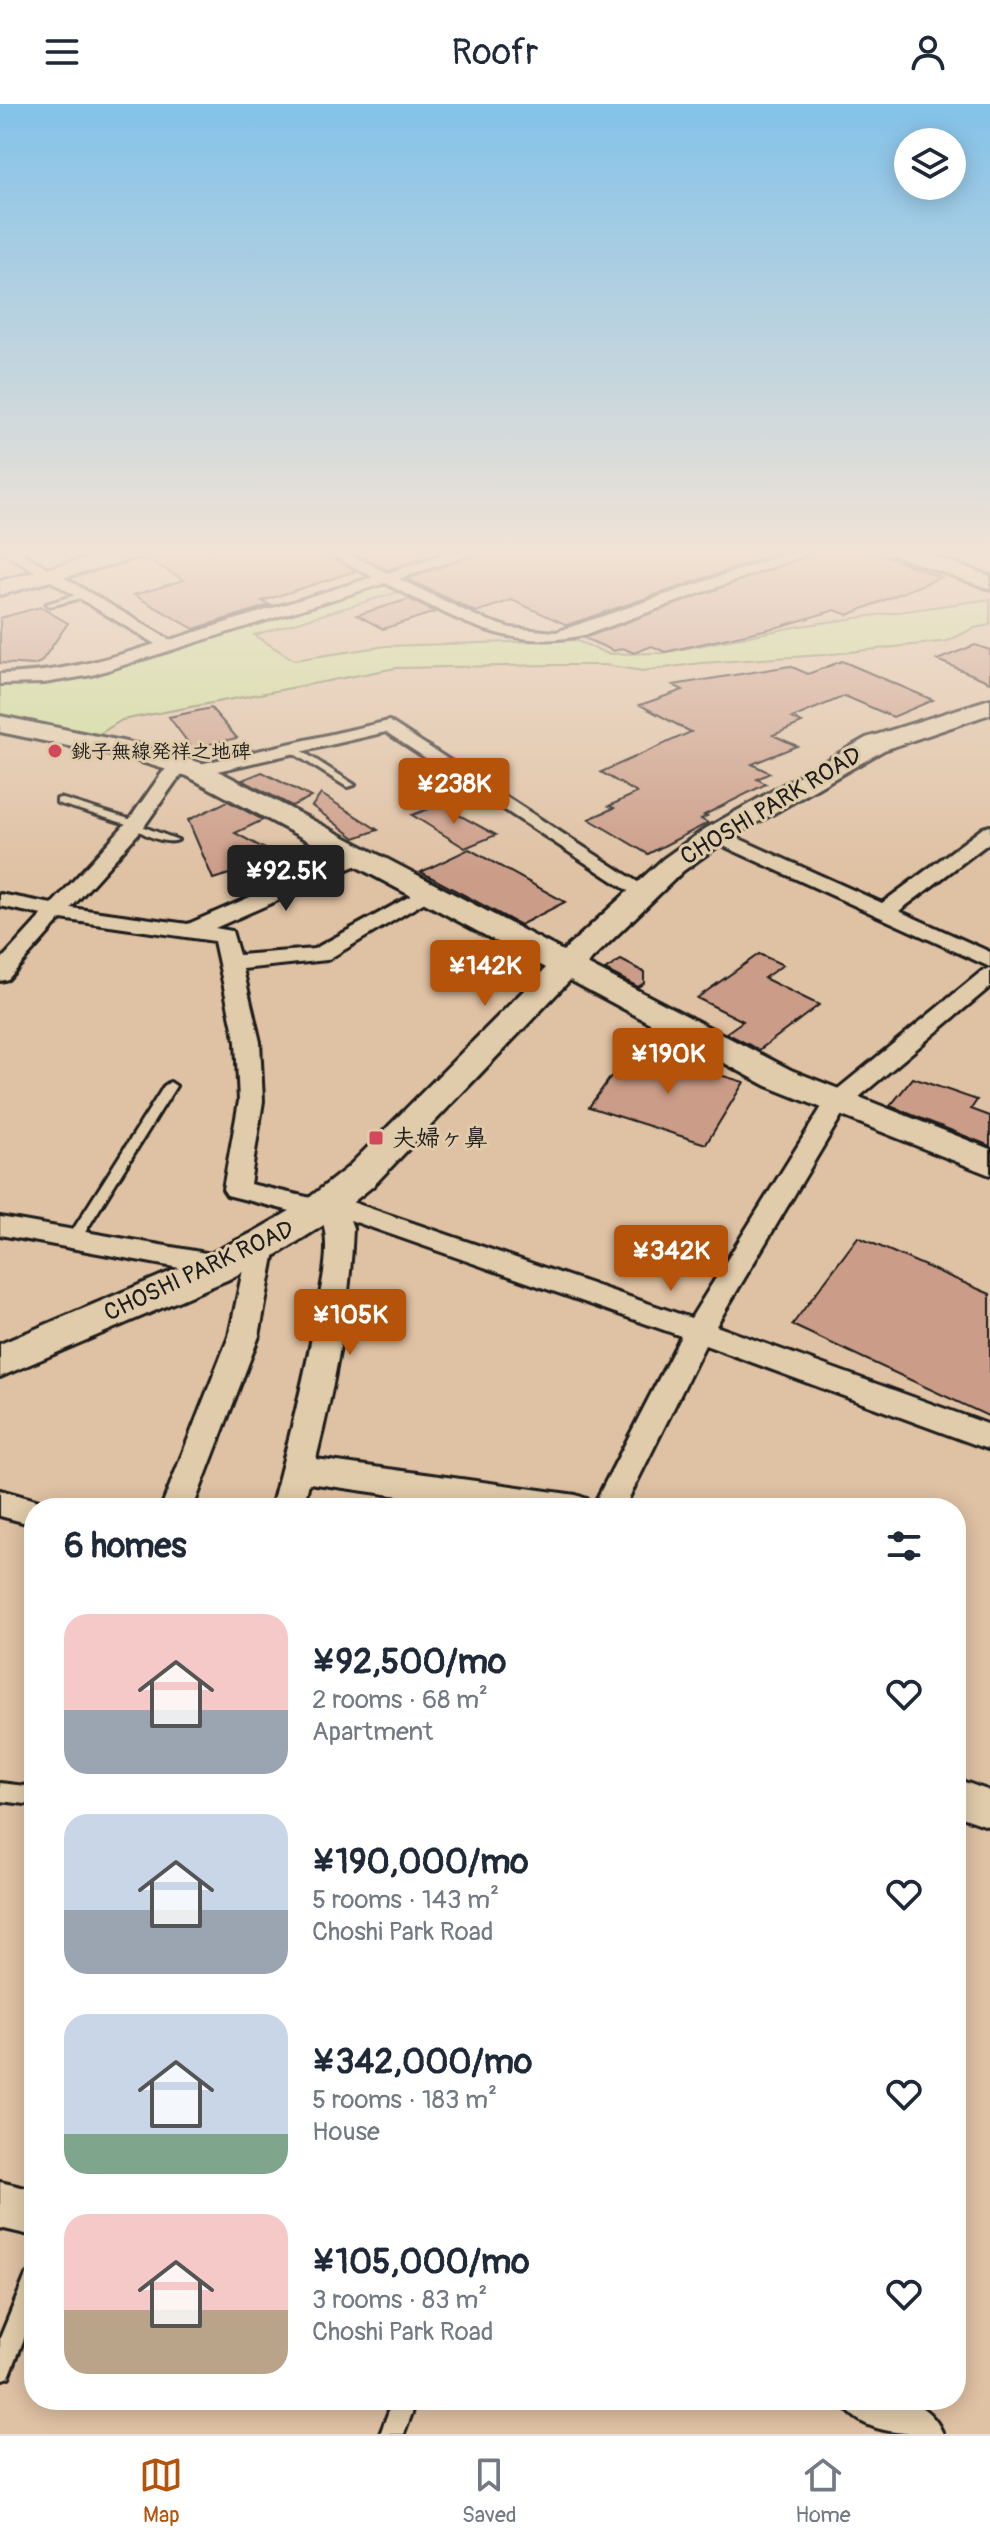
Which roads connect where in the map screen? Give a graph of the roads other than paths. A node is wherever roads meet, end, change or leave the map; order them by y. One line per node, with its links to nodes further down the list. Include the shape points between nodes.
1 (118, 660): 2 (street, via 62,676)
2 (0, 679)
3 (988, 708): 11 (street, CHOSHI PARK ROAD, via 875,744)
4 (0, 724): 6 (street)
5 (291, 748): 6 (street); 7 (lane); 14 (street, via 389,726)
6 (189, 768): 9 (street, via 169,777); 13 (street)
7 (350, 785)
8 (60, 801): 9 (lane)
9 (136, 824): 12 (lane); 17 (street)
10 (990, 832): 18 (street)
11 (715, 835): 14 (street, CHOSHI PARK ROAD); 18 (street)
12 (173, 840)
13 (361, 856): 15 (street); 19 (street)
14 (643, 892): 22 (street, CHOSHI PARK ROAD)
15 (430, 893): 21 (street, via 319,955); 22 (street)
16 (0, 900): 17 (street)
17 (55, 912): 19 (street); 23 (street)
18 (884, 912): 20 (street)
19 (193, 930): 21 (street, via 224,936)
20 (990, 960)
21 (230, 963): 28 (street, via 248,1042 251,1101 236,1189)
22 (567, 965): 26 (street, via 779,1078); 28 (street, CHOSHI PARK ROAD)
23 (0, 974)
24 (990, 976): 26 (street)
25 (170, 1086): 30 (lane)
26 (837, 1103): 27 (street); 33 (street)
27 (990, 1163)
28 (326, 1207): 31 (street, CHOSHI PARK ROAD); 33 (street); 36 (street, via 339,1228 337,1278)
29 (0, 1226): 30 (street)
30 (74, 1239): 32 (street)
31 (262, 1246): 32 (street, CHOSHI PARK ROAD); 37 (street, via 244,1336)
32 (223, 1266): 34 (street, CHOSHI PARK ROAD)
33 (698, 1331): 35 (street); 40 (street)
34 (0, 1361)
35 (990, 1438)
36 (298, 1469): 38 (street); 39 (street)
37 (181, 1498)
38 (290, 1498)
39 (505, 1498)
40 (613, 1498)
41 (0, 1503): 42 (street)
42 (24, 1509)
43 (0, 1792): 44 (lane)
44 (24, 1795)
45 (966, 1801): 46 (street)
46 (990, 1809)
47 (0, 2205): 48 (street)
48 (24, 2211)
49 (24, 2308): 50 (lane)
50 (0, 2368)
51 (401, 2410): 54 (lane)
52 (885, 2410): 53 (street)
53 (910, 2423)
54 (392, 2434)

